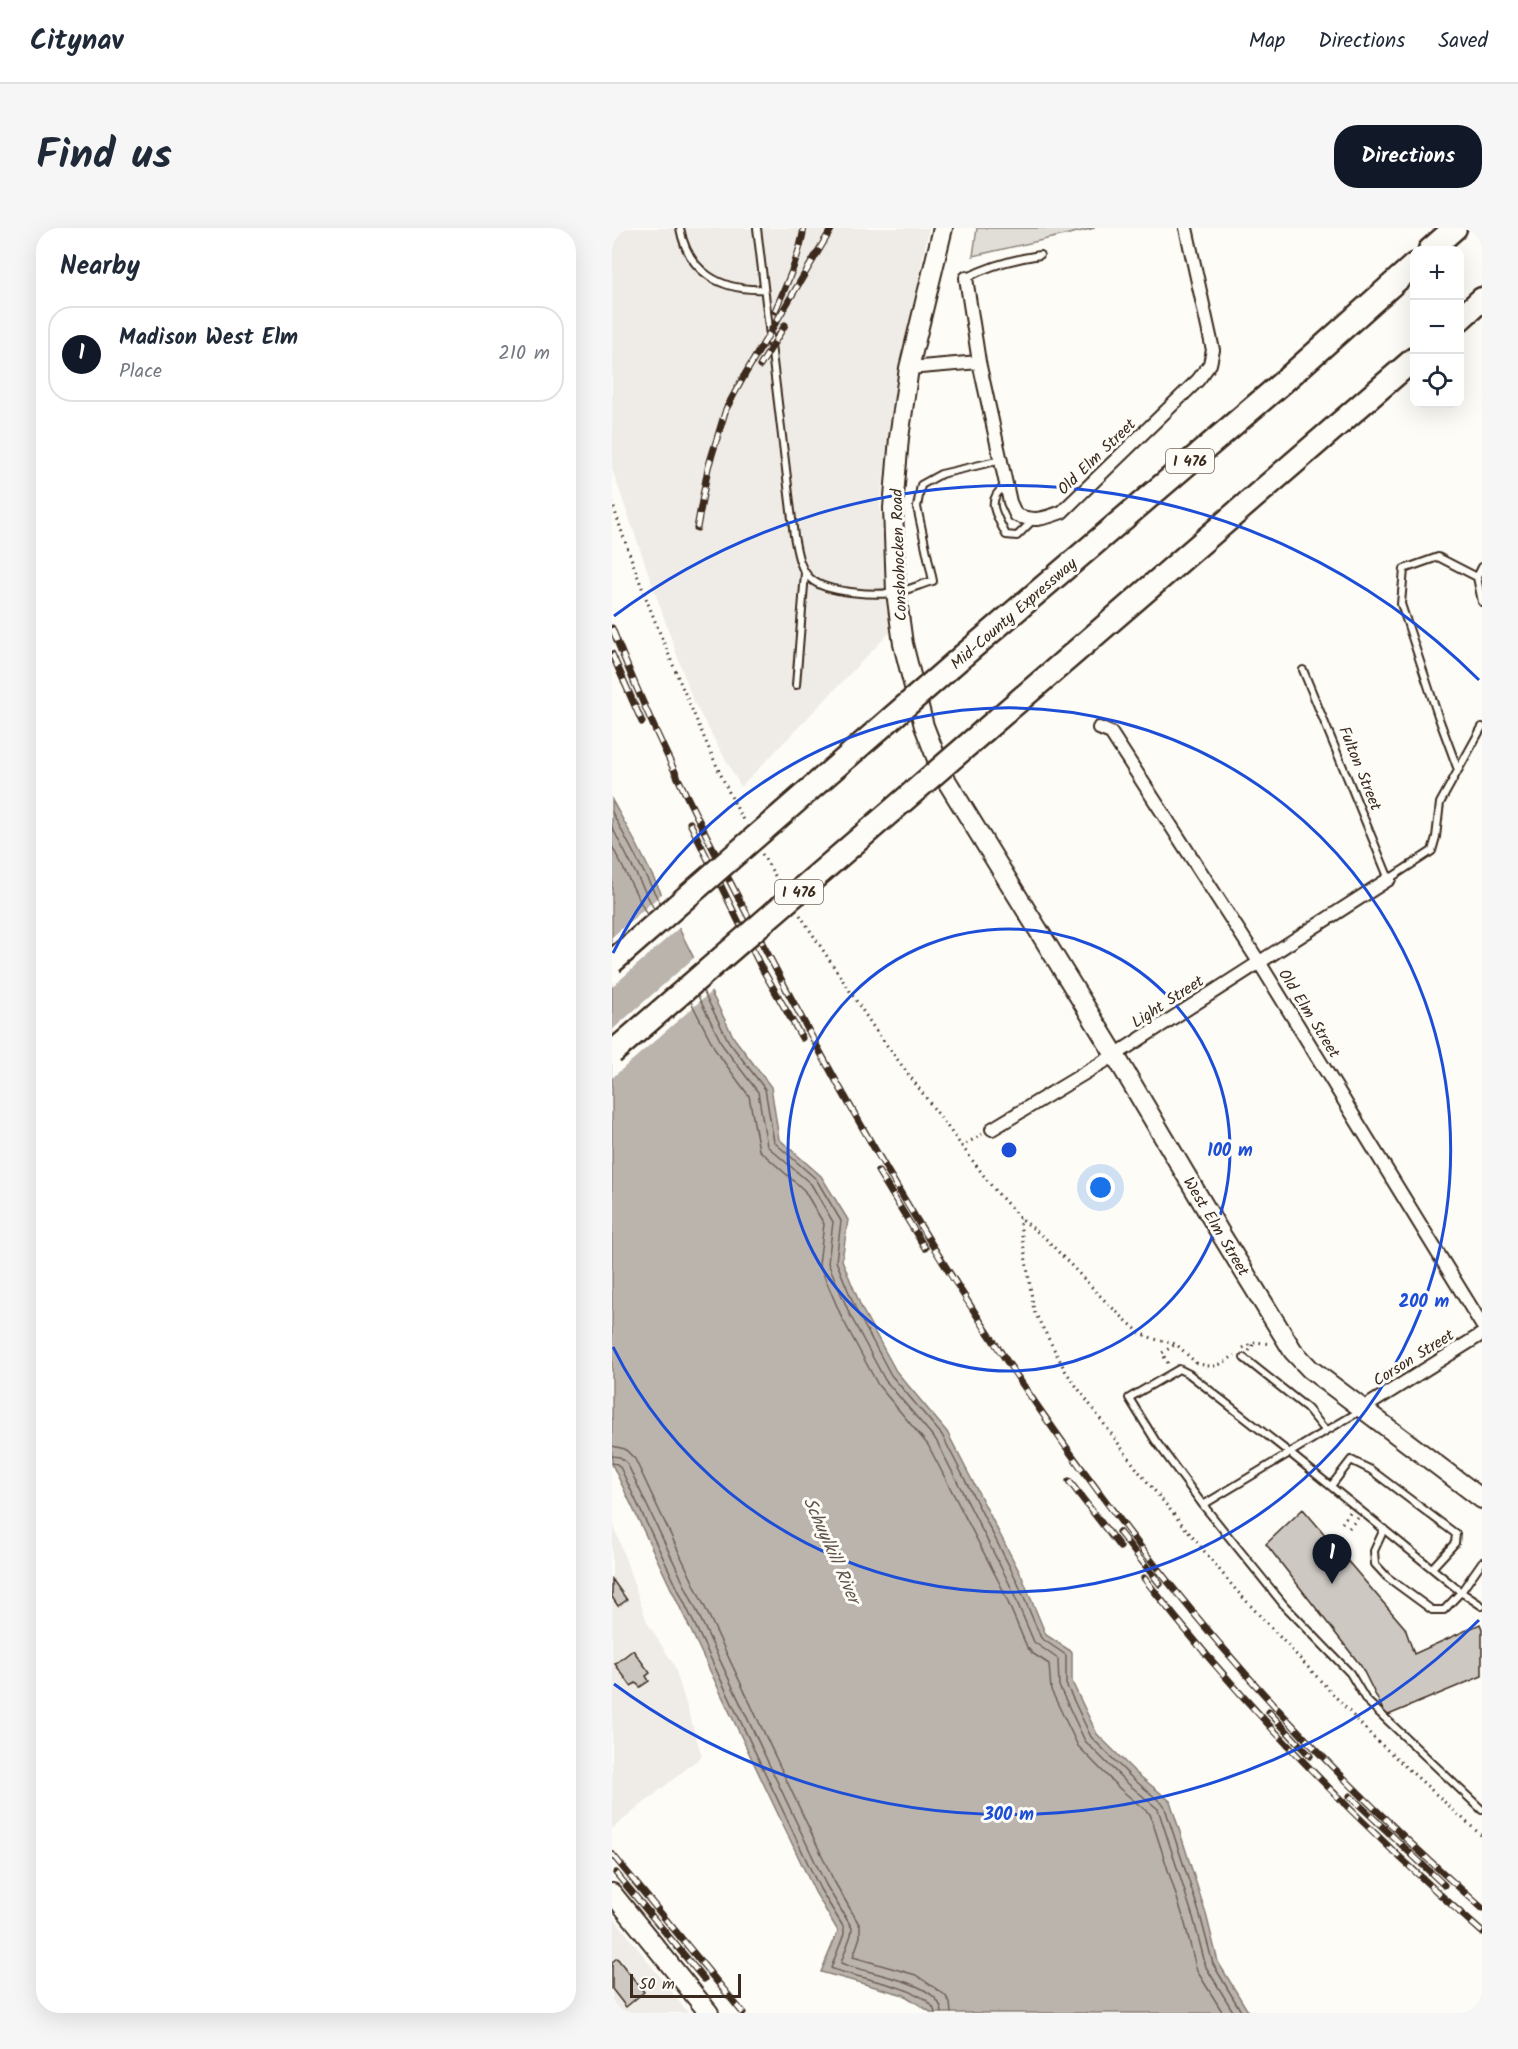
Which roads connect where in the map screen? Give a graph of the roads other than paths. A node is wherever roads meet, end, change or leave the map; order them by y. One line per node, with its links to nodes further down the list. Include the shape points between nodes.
1 (680, 228): 10 (lane, via 687,254 705,275 730,285)
2 (757, 228): 10 (lane)
3 (943, 228): 15 (main road, Conshohocken Road)
4 (1186, 228): 18 (street, Old Elm Street, via 1213,350 1210,364 1062,512)
5 (1455, 228): 6 (highway)
6 (1435, 246)
7 (1040, 255): 9 (lane, via 983,269)
8 (1410, 269): 31 (highway, Mid-County Expressway / I 476, bridge)
9 (966, 278): 13 (street)
10 (764, 289): 20 (lane, via 794,536)
11 (1482, 299): 12 (highway)
12 (1464, 315)
13 (979, 362): 15 (street); 16 (street)
14 (1410, 362): 33 (highway, I 476, bridge)
15 (909, 368): 22 (main road, Conshohocken Road, via 893,508)
16 (1001, 460): 17 (street); 22 (lane, via 941,474 921,485 917,507 933,581)
17 (1006, 485): 18 (street, via 1016,515); 18 (lane, via 993,499 1006,535 1017,536)
18 (1033, 520)
19 (1482, 567): 21 (lane)
20 (805, 572): 22 (lane, via 821,586 836,591); 25 (lane)
21 (1477, 577): 23 (lane); 28 (lane, via 1438,557 1404,568 1401,604)
22 (896, 592): 29 (main road, Conshohocken Road, via 903,644 924,726 943,775)
23 (1482, 602)
24 (1303, 670): 30 (lane, Fulton Street)
25 (796, 685)
26 (1482, 727): 28 (lane)
27 (1099, 728): 32 (street, Old Elm Street, via 1111,733)
28 (1458, 770): 30 (lane, via 1440,803 1432,850)
29 (960, 803): 34 (main road, West Elm Street)
30 (1389, 879): 32 (street, Light Street)
31 (612, 962)
32 (1259, 962): 34 (street, Light Street); 36 (street, Old Elm Street)
33 (612, 1053)
34 (1115, 1055): 35 (street, Light Street); 39 (main road, West Elm Street, via 1293,1351)
35 (992, 1129)
36 (1482, 1325)
37 (1482, 1334): 39 (street, Corson Street)
38 (1245, 1358): 40 (lane, via 1307,1408)
39 (1362, 1409): 40 (lane); 43 (main road, West Elm Street)
40 (1326, 1431): 41 (lane)
41 (1291, 1454): 42 (lane); 44 (lane); 44 (lane, via 1179,1369 1129,1398)
42 (1331, 1486): 45 (lane); 47 (lane, via 1351,1460 1371,1470 1456,1534 1455,1543)
43 (1482, 1499)
44 (1203, 1505): 50 (lane, via 1284,1605 1350,1673 1366,1700)
45 (1384, 1529): 47 (lane); 48 (lane, via 1374,1551 1375,1564 1387,1577 1432,1610 1444,1610)
46 (1482, 1562): 48 (lane)
47 (1432, 1568): 48 (lane)
48 (1461, 1592): 49 (lane)
49 (1482, 1606)
50 (1482, 1810)
51 (612, 1893): 52 (main road)
52 (709, 2013)

